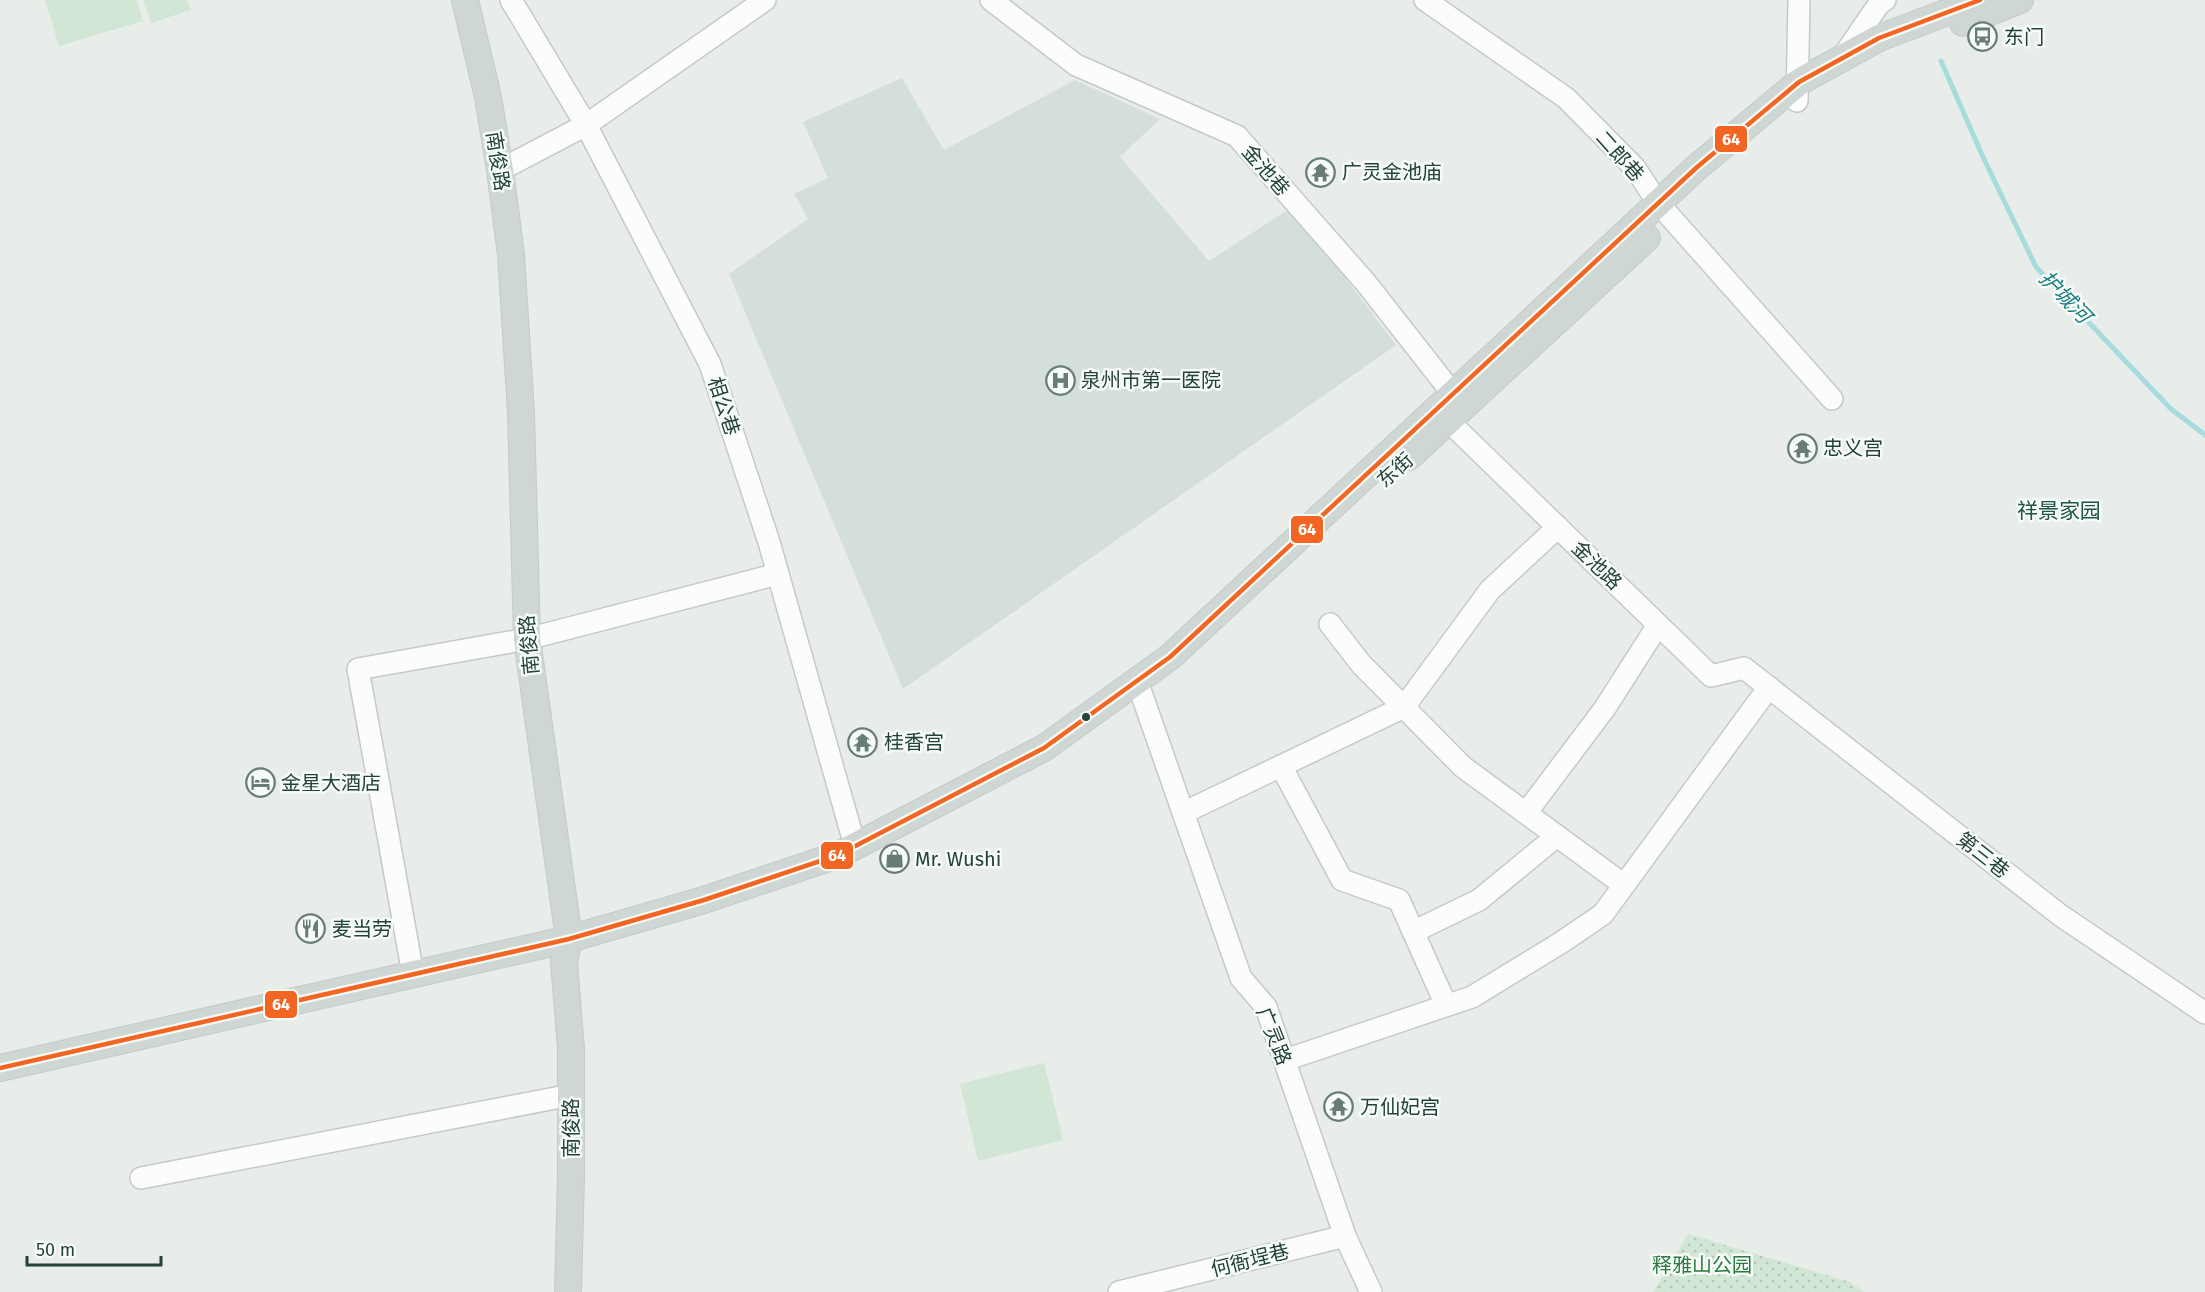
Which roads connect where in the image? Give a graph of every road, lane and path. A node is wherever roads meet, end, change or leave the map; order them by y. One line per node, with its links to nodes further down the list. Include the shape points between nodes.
1 (465, 0): 13 (main road, 南俊路)
2 (511, 0): 12 (street, 相公巷)
3 (765, 0): 12 (street)
4 (991, 0): 16 (street, 金池巷, via 1076,65 1237,136 1366,283)
5 (1425, 0): 14 (street, 二郎巷, via 1566,99 1635,168)
6 (1799, 0): 11 (street)
7 (1886, 0): 10 (street, via 1879,4)
8 (1980, 0): 10 (main road, 东街, via 1879,38)
9 (2020, 0): 11 (main road, 东街, via 1885,52)
10 (1841, 58): 11 (main road, 东街)
11 (1798, 92): 14 (main road, 东街, via 1696,168)
12 (586, 125): 13 (street); 18 (street, 相公巷, via 710,364)
13 (500, 170): 21 (main road, 南俊路, via 511,255 522,412)
14 (1664, 209): 15 (street, 二郎巷); 16 (main road, 东街)
15 (1832, 399)
16 (1446, 408): 17 (street, 金池路); 23 (main road, 东街)
17 (1558, 527): 20 (street, 金池路); 24 (street, via 1490,590)
18 (778, 574): 21 (street); 29 (street, 相公巷)
19 (1330, 624): 24 (street, via 1361,664)
20 (1658, 625): 22 (street, 金池路, via 1711,676 1744,668); 27 (street, via 1605,708)
21 (527, 639): 32 (main road, 南俊路); 33 (street, via 358,669)
22 (1769, 687): 30 (street); 35 (street, 第三巷, via 2060,915)
23 (1139, 688): 26 (street, 广灵路); 29 (main road, 东街, via 1044,748); 32 (main road, 东街, via 1074,741 909,835 746,900)
24 (1404, 707): 25 (street); 27 (street, via 1463,767)
25 (1281, 766): 26 (street); 31 (street, via 1342,880 1399,900)
26 (1183, 813): 36 (street, 广灵路, via 1240,978 1266,1007)
27 (1526, 813): 28 (street)
28 (1557, 836): 30 (street); 31 (street, via 1479,900)
29 (855, 846): 32 (main road, 东街, via 838,855)
30 (1624, 885): 34 (street, via 1603,914 1562,942 1472,997)
31 (1413, 932): 34 (street)
32 (568, 943): 33 (main road, 东街); 38 (main road, 南俊路, via 564,962)
33 (413, 974): 37 (main road, 东街)
34 (1446, 1005): 36 (street)
35 (2205, 1013)
36 (1285, 1060): 40 (street, 广灵路)
37 (0, 1068)
38 (571, 1095): 39 (street); 41 (main road, 南俊路)
39 (141, 1178)
40 (1345, 1236): 42 (street, 何衙埕巷); 43 (street, 广灵路)
41 (568, 1292)
42 (1119, 1292)
43 (1371, 1292)

